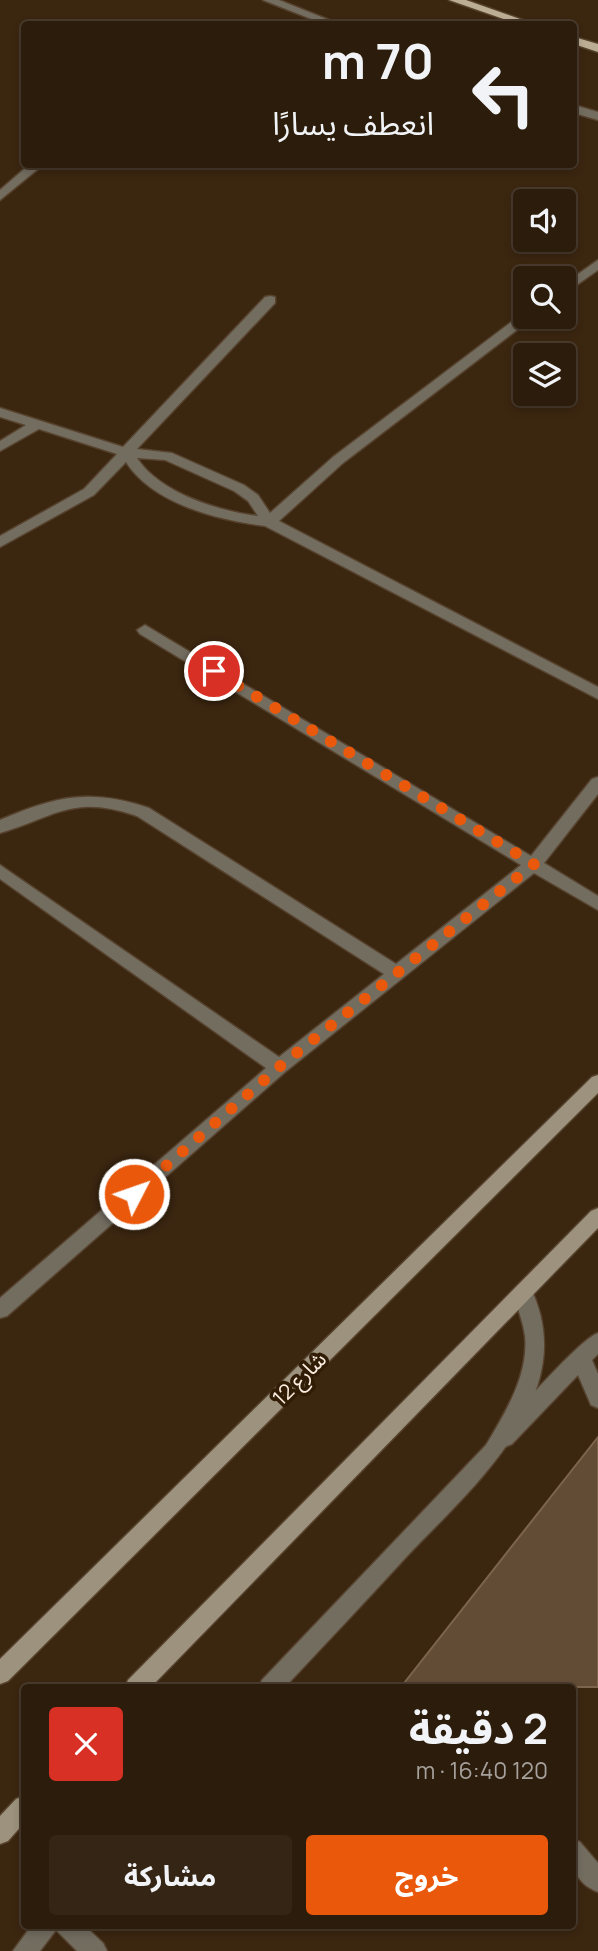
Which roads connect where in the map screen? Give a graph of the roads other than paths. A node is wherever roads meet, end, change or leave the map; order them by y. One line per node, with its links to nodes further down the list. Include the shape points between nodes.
1 (269, 0): 3 (street)
2 (455, 0): 4 (main road)
3 (325, 21)
4 (519, 21)
5 (577, 41): 6 (main road)
6 (598, 48)
7 (577, 110): 8 (street)
8 (598, 116)
9 (33, 168): 10 (street)
10 (0, 196)
11 (598, 264): 12 (street)
12 (576, 281)
13 (270, 300): 18 (street)
14 (513, 328): 19 (street, via 338,460)
15 (0, 412): 16 (street)
16 (37, 424): 17 (street); 18 (street)
17 (0, 447)
18 (127, 453): 19 (street, via 142,476 191,503 225,516); 19 (street, via 167,456 222,480 253,498); 20 (street, via 89,492)
19 (269, 522): 22 (street)
20 (0, 542)
21 (145, 630): 25 (street)
22 (598, 694)
23 (598, 783): 25 (street)
24 (0, 827): 28 (street, via 60,803 118,802 143,812)
25 (534, 864): 27 (street); 28 (street)
26 (0, 871): 29 (street)
27 (598, 904)
28 (395, 972): 29 (street)
29 (279, 1067): 33 (street)
30 (598, 1082): 38 (street, شارع 12)
31 (598, 1216): 32 (street)
32 (523, 1293): 37 (street, via 535,1342 529,1377 515,1415); 39 (street)
33 (0, 1310)
34 (598, 1341): 35 (street)
35 (580, 1357): 36 (street); 37 (street)
36 (598, 1399)
37 (493, 1451): 40 (street)
38 (0, 1674)
39 (139, 1684)
40 (273, 1684)
41 (21, 1810): 42 (street)
42 (0, 1833)
43 (576, 1855): 44 (street)
44 (598, 1881)
45 (44, 1929): 47 (street)
46 (70, 1929): 48 (street)
47 (26, 1951)
48 (95, 1951)

